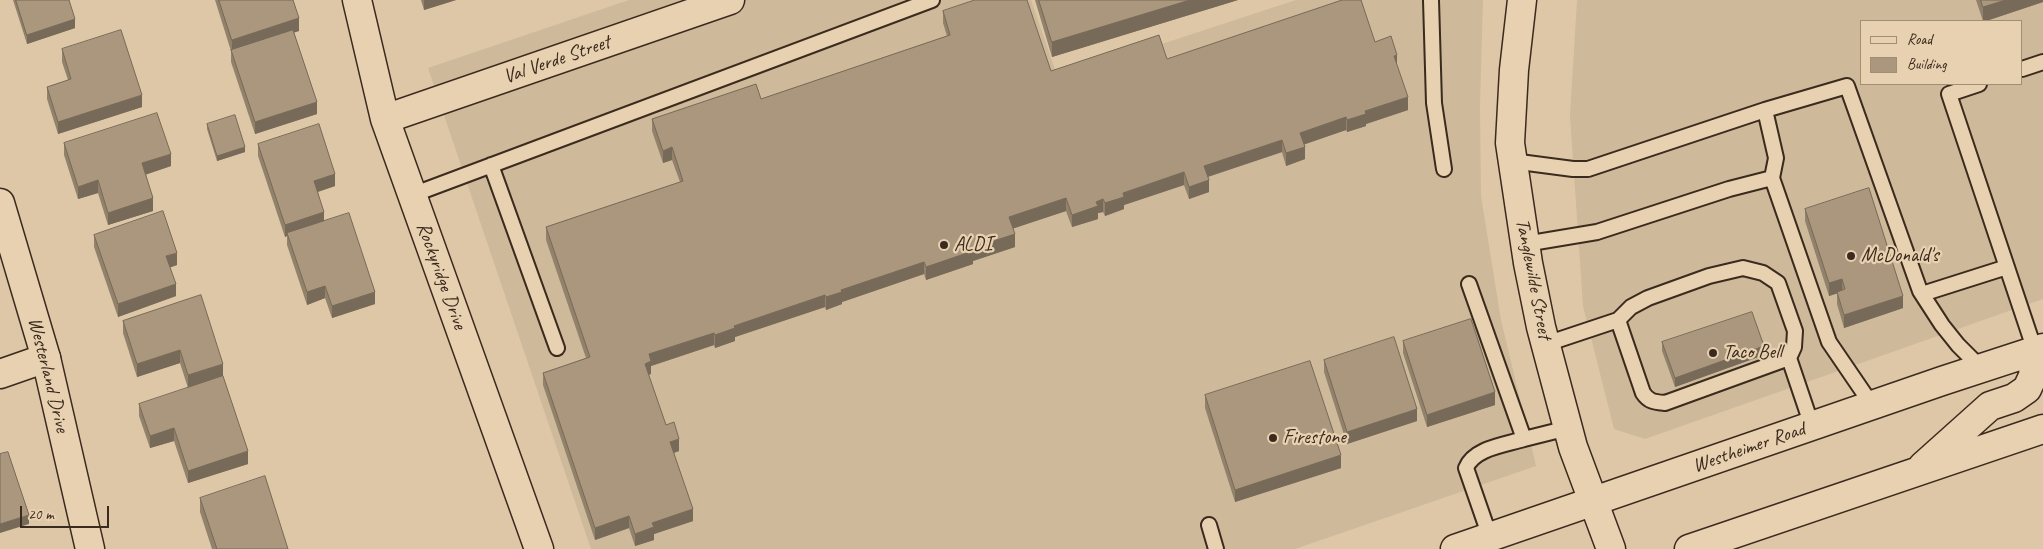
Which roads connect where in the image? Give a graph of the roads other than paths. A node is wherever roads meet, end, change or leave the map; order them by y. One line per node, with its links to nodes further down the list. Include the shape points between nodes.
1 (357, 0): 10 (street, Rockyridge Drive)
2 (730, 0): 10 (street, Val Verde Street)
3 (932, 0): 12 (lane)
4 (1431, 0): 13 (lane, via 1434,102)
5 (1522, 0): 11 (street, Tanglewilde Street, via 1514,70)
6 (2043, 62): 7 (lane)
7 (2023, 69)
8 (1976, 85): 18 (lane, via 1949,94)
9 (1764, 110): 11 (lane, via 1588,169); 14 (lane, via 1776,158); 20 (lane, via 1847,86)
10 (385, 120): 15 (street, Rockyridge Drive)
11 (1512, 161): 17 (street, Tanglewilde Street)
12 (491, 165): 15 (lane); 23 (lane)
13 (1444, 169)
14 (1772, 178): 17 (lane, via 1597,232); 29 (lane, via 1829,342)
15 (412, 195): 39 (street, Rockyridge Drive)
16 (0, 203): 25 (street, Westerland Drive)
17 (1525, 244): 22 (street, Tanglewilde Street)
18 (2007, 267): 20 (lane); 24 (lane)
19 (1469, 284): 33 (lane)
20 (1922, 294): 27 (lane, via 1942,325)
21 (1618, 320): 22 (lane); 26 (lane, via 1643,393 1655,402 1665,403); 26 (lane, via 1631,307 1648,298 1742,268 1763,273 1778,283 1795,331)
22 (1546, 344): 31 (street, Tanglewilde Street)
23 (556, 348)
24 (2039, 349): 27 (street, Westheimer Road); 34 (street, via 2027,389 2014,398 1990,406)
25 (46, 358): 28 (street); 38 (street, Westerland Drive)
26 (1790, 358): 30 (lane)
27 (1981, 368): 29 (street, Westheimer Road)
28 (0, 374)
29 (1872, 405): 30 (street, Westheimer Road)
30 (1812, 426): 35 (street, Westheimer Road)
31 (1568, 428): 33 (lane); 35 (street, Tanglewilde Street)
32 (2043, 429): 34 (street)
33 (1524, 439): 37 (lane, via 1475,455 1466,468)
34 (1914, 474): 43 (street)
35 (1593, 502): 37 (street, Westheimer Road); 42 (street, Tanglewilde Street)
36 (1209, 525): 40 (lane)
37 (1490, 537): 41 (street, Westheimer Road)
38 (90, 549)
39 (539, 549)
40 (1216, 549)
41 (1455, 549)
42 (1611, 549)
43 (1689, 549)

